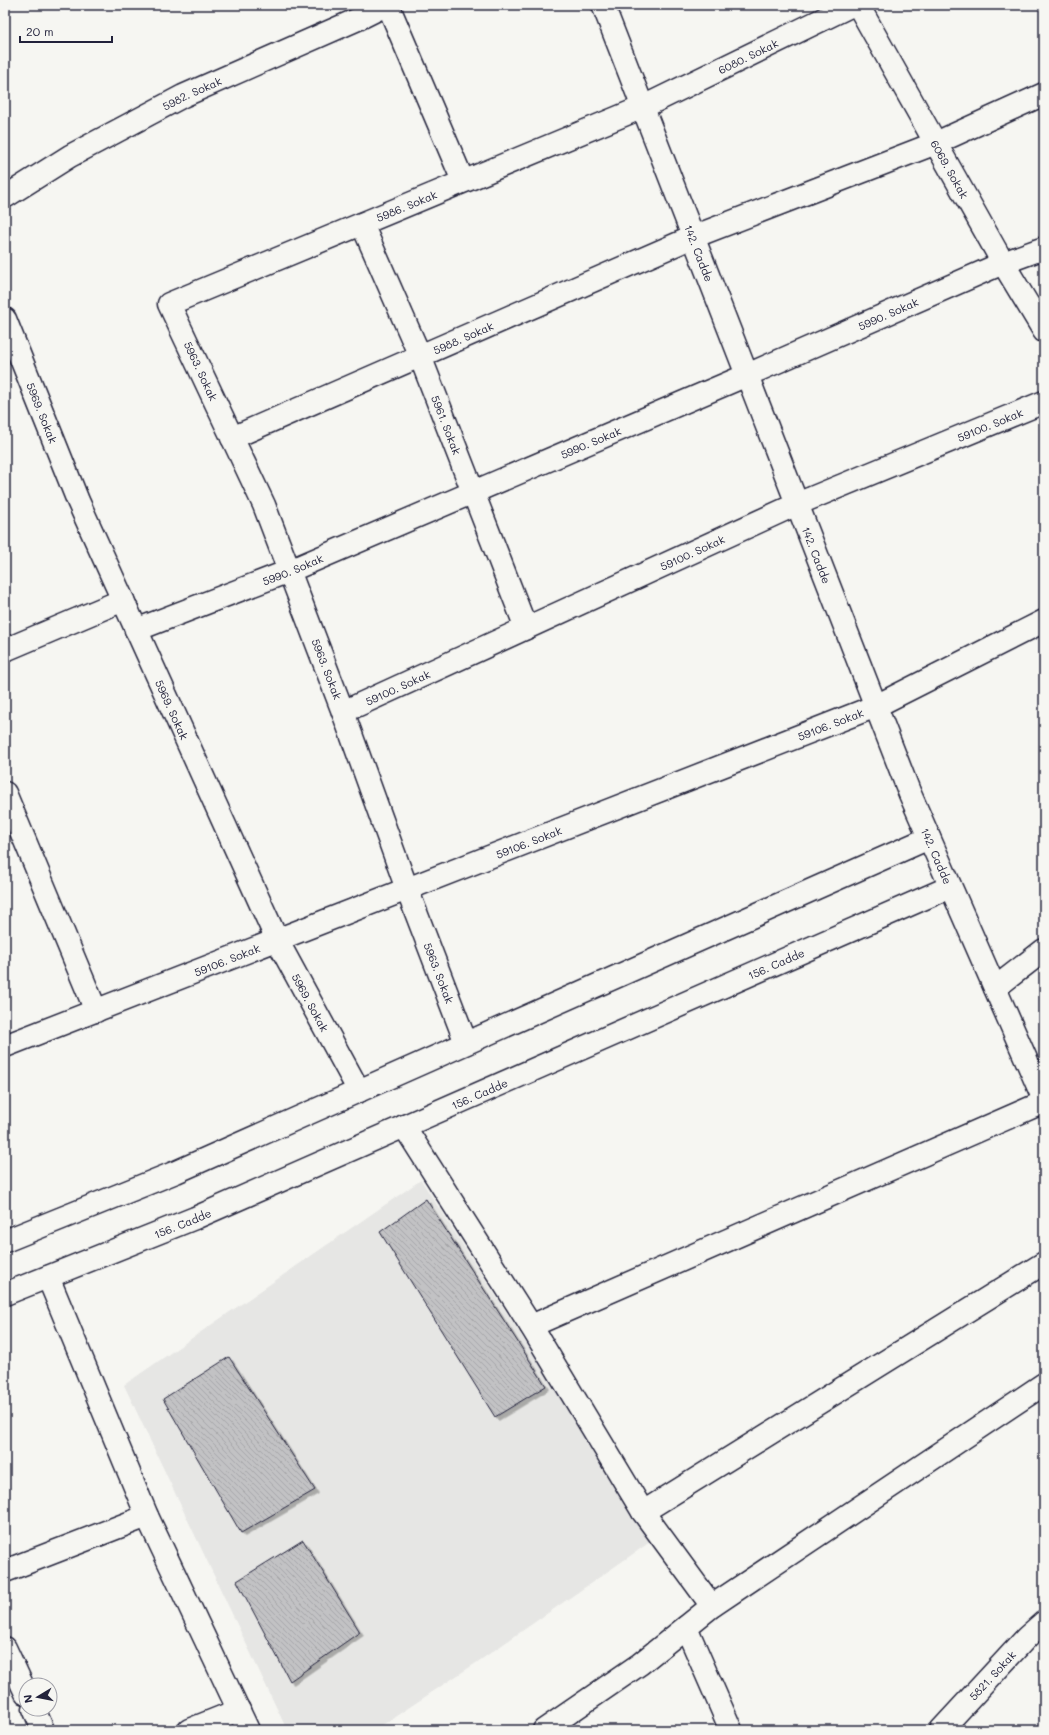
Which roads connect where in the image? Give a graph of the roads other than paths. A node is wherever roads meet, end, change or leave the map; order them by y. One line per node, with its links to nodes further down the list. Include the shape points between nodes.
1 (387, 5): 8 (street); 9 (street, 5982. Sokak, via 183,96 70,156)
2 (603, 5): 6 (street, 142. Cadde)
3 (852, 5): 6 (street, 6080. Sokak)
4 (858, 5): 7 (street, 6069. Sokak)
5 (1044, 94): 7 (street, 5988. Sokak)
6 (643, 107): 8 (street, 5986. Sokak); 11 (street, 142. Cadde)
7 (936, 143): 11 (street, 5988. Sokak); 13 (street, 6069. Sokak)
8 (463, 181): 10 (street, 5986. Sokak)
9 (5, 197)
10 (362, 224): 14 (street, 5986. Sokak); 17 (street, 5961. Sokak)
11 (693, 237): 17 (street, 5988. Sokak); 18 (street, 142. Cadde)
12 (1044, 248): 13 (street, 5990. Sokak)
13 (1003, 263): 16 (street, 6069. Sokak); 18 (street, 5990. Sokak)
14 (169, 304): 20 (street, 5963. Sokak)
15 (5, 320): 24 (street, 5969. Sokak, via 78,501)
16 (1044, 331)
17 (420, 356): 20 (street, 5988. Sokak); 21 (street, 5961. Sokak)
18 (747, 375): 21 (street, 5990. Sokak); 22 (street, 142. Cadde)
19 (1044, 402): 22 (street, 59100. Sokak)
20 (232, 438): 23 (street, 5963. Sokak, via 264,505)
21 (473, 492): 23 (street, 5990. Sokak); 26 (street, 5961. Sokak)
22 (797, 504): 26 (street, 59100. Sokak); 29 (street, 142. Cadde)
23 (289, 571): 27 (street, 5990. Sokak); 30 (street, 5963. Sokak)
24 (123, 600): 27 (street, 5969. Sokak); 28 (street)
25 (1044, 621): 29 (street, 59106. Sokak)
26 (526, 628): 30 (street, 59100. Sokak)
27 (136, 630): 35 (street, 5969. Sokak)
28 (5, 650)
29 (876, 706): 32 (street, 142. Cadde); 34 (street, 59106. Sokak)
30 (343, 712): 34 (street, 5963. Sokak)
31 (5, 793): 38 (street)
32 (929, 838): 33 (street, 142. Cadde); 39 (street)
33 (950, 887): 37 (street, 142. Cadde); 43 (street, 156. Cadde)
34 (407, 889): 35 (street, 59106. Sokak); 39 (street, 5963. Sokak)
35 (277, 940): 38 (street, 59106. Sokak); 41 (street, 5969. Sokak)
36 (1044, 950): 37 (street)
37 (995, 988): 42 (street, 142. Cadde)
38 (96, 1010): 40 (street, 59106. Sokak)
39 (466, 1043): 41 (street)
40 (5, 1046)
41 (359, 1091): 44 (street, via 176,1172)
42 (1044, 1101): 48 (street)
43 (404, 1126): 46 (street, 156. Cadde, via 195,1218); 48 (street)
44 (5, 1241)
45 (1044, 1263): 50 (street)
46 (48, 1277): 47 (street, 156. Cadde); 51 (street)
47 (5, 1294)
48 (531, 1326): 50 (street)
49 (1044, 1384): 53 (street)
50 (643, 1512): 53 (street)
51 (147, 1516): 52 (street); 58 (street)
52 (5, 1572)
53 (712, 1606): 55 (street)
54 (1044, 1622): 65 (street, 5821. Sokak)
55 (686, 1627): 63 (street, via 640,1664); 64 (street)
56 (5, 1648): 57 (street)
57 (19, 1677)
58 (239, 1710): 61 (street); 62 (street)
59 (38, 1717): 60 (street)
60 (44, 1730)
61 (189, 1730)
62 (248, 1730)
63 (544, 1730)
64 (731, 1730)
65 (941, 1730)

